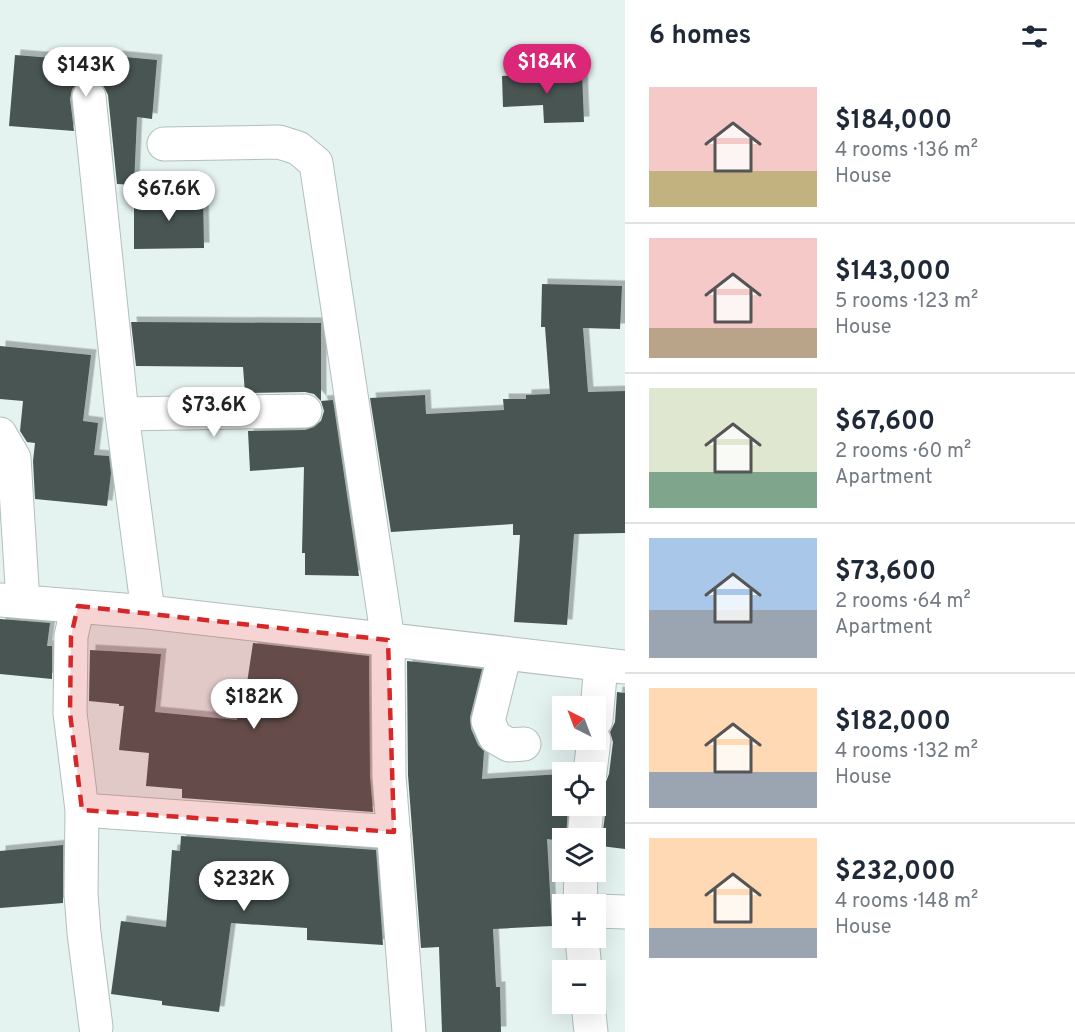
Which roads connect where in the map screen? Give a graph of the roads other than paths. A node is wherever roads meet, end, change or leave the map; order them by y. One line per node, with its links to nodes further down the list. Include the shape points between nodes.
1 (89, 97): 4 (street)
2 (164, 144): 9 (street, via 279,142 298,148 316,162)
3 (305, 411): 4 (street)
4 (122, 414): 8 (street)
5 (0, 434): 6 (street, via 14,458)
6 (12, 601): 7 (street)
7 (78, 606): 8 (street); 14 (street, via 71,636 70,713)
8 (148, 612): 9 (street)
9 (388, 640): 10 (street); 15 (street, via 389,776)
10 (505, 653): 11 (street); 13 (street, via 488,721 495,737 509,745)
11 (613, 666): 12 (street)
12 (604, 696)
13 (524, 744)
14 (82, 810): 15 (street); 19 (street, via 81,894)
15 (394, 831): 20 (street)
16 (606, 911): 17 (street)
17 (625, 912)
18 (589, 1014): 21 (street)
19 (96, 1027)
20 (409, 1032)
21 (591, 1032)

